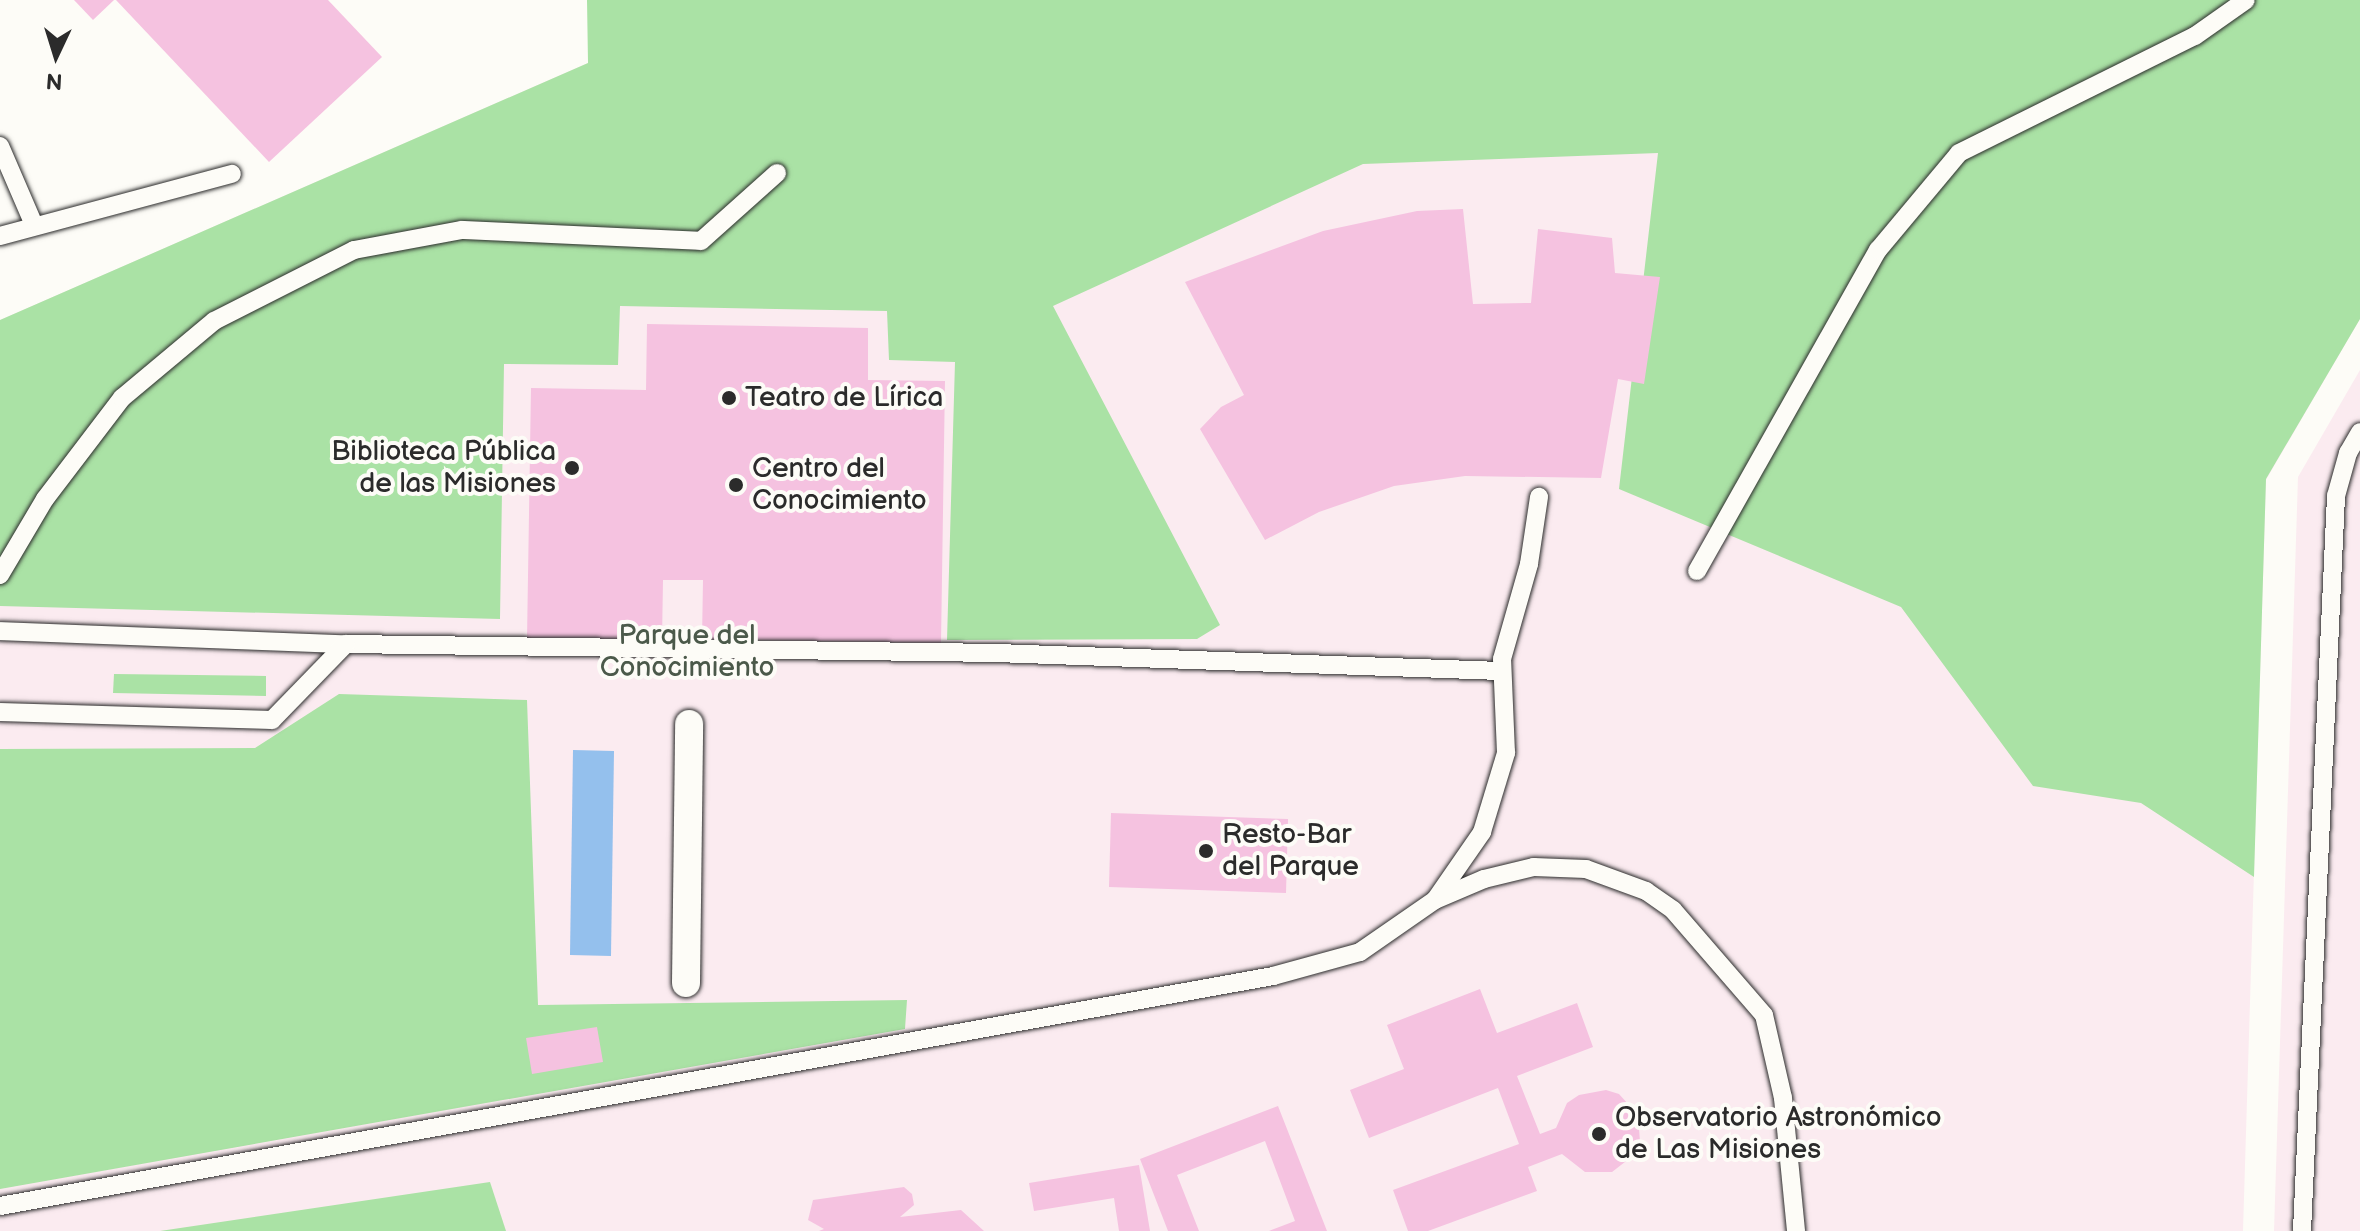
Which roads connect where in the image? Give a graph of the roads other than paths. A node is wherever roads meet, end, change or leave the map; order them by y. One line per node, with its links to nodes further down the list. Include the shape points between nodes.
1 (2246, 0): 9 (lane, via 2195,36 1959,153 1878,250)
2 (0, 146): 5 (lane)
3 (777, 173): 10 (lane, via 701,241 462,230 354,250 214,321 122,398 45,499)
4 (232, 174): 5 (lane)
5 (34, 225): 6 (lane)
6 (0, 236)
7 (2360, 432): 20 (lane, via 2336,496)
8 (1539, 497): 13 (lane, via 1529,564)
9 (1697, 571)
10 (0, 575)
11 (0, 631): 12 (lane)
12 (346, 644): 13 (lane, via 996,653); 14 (lane, via 272,720)
13 (1502, 671): 16 (lane, via 1506,753 1482,832)
14 (0, 712)
15 (689, 724): 17 (street)
16 (1435, 900): 18 (lane, via 1360,952 1273,976); 19 (lane, via 1484,879 1534,867 1586,869 1627,882 1673,910 1764,1015 1783,1098)
17 (686, 983)
18 (0, 1206)
19 (1796, 1231)
20 (2302, 1231)

